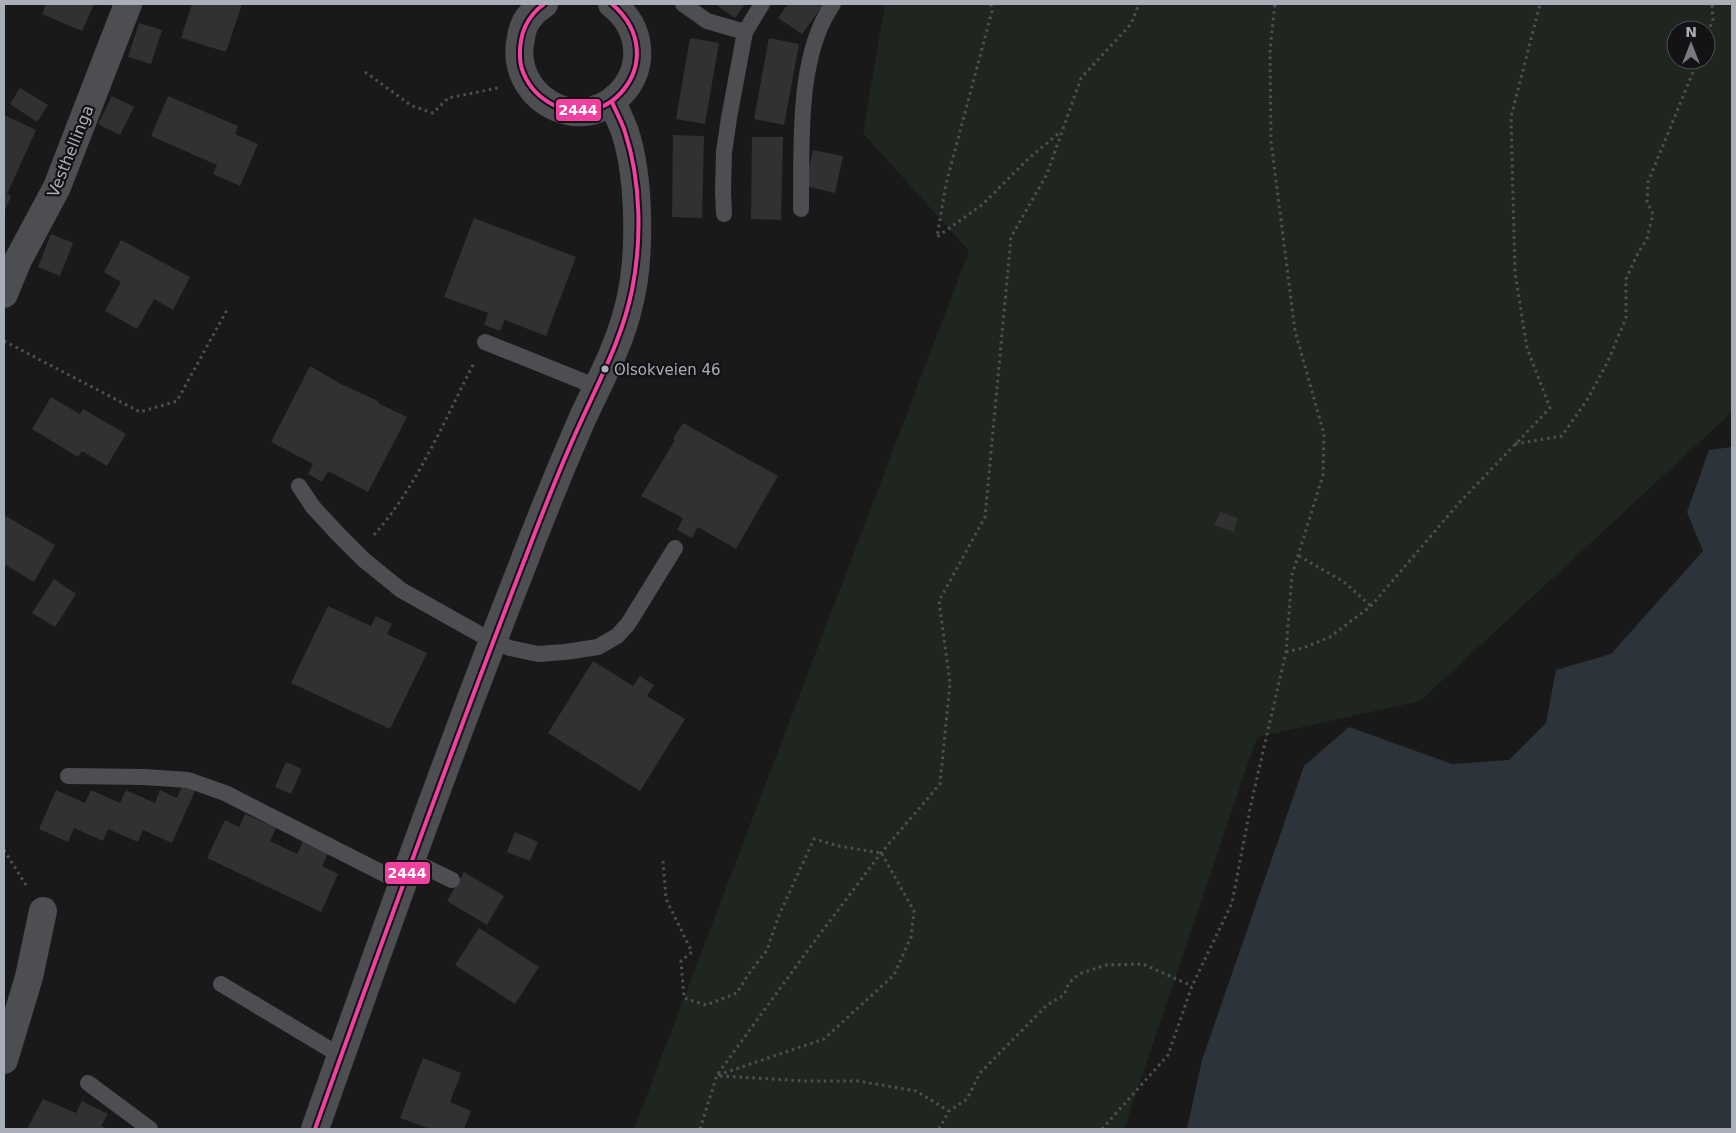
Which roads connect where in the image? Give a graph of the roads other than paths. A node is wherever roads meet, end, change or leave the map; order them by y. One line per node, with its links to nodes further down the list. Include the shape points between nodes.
1 (128, 4): 11 (street, Vesthellinga, via 57,187)
2 (544, 4): 8 (street, via 532,14 522,30 518,48 520,68 528,85 540,99 557,108 576,112 595,110)
3 (612, 4): 8 (street, via 622,11 633,28 638,48 636,69 627,88)
4 (683, 4): 7 (lane, via 707,21)
5 (762, 4): 7 (lane)
6 (833, 4): 9 (lane, via 818,32 808,68 802,116)
7 (745, 32): 10 (lane, via 724,152)
8 (612, 102): 14 (street, via 625,132 633,172 636,268 629,306)
9 (801, 209)
10 (724, 214)
11 (11, 262): 12 (street, Vesthellinga)
12 (4, 294)
13 (485, 342): 14 (lane)
14 (597, 388): 17 (street)
15 (299, 486): 17 (lane, via 313,507 358,554 401,590)
16 (675, 548): 17 (lane, via 628,624 617,636 598,647 538,654)
17 (492, 641): 19 (street)
18 (68, 776): 19 (lane, via 188,780)
19 (406, 871): 20 (lane); 23 (street)
20 (452, 880)
21 (43, 911): 24 (street, via 29,977)
22 (221, 984): 23 (lane)
23 (341, 1056): 27 (street)
24 (4, 1060)
25 (88, 1082): 26 (lane)
26 (150, 1129)
27 (314, 1129)

